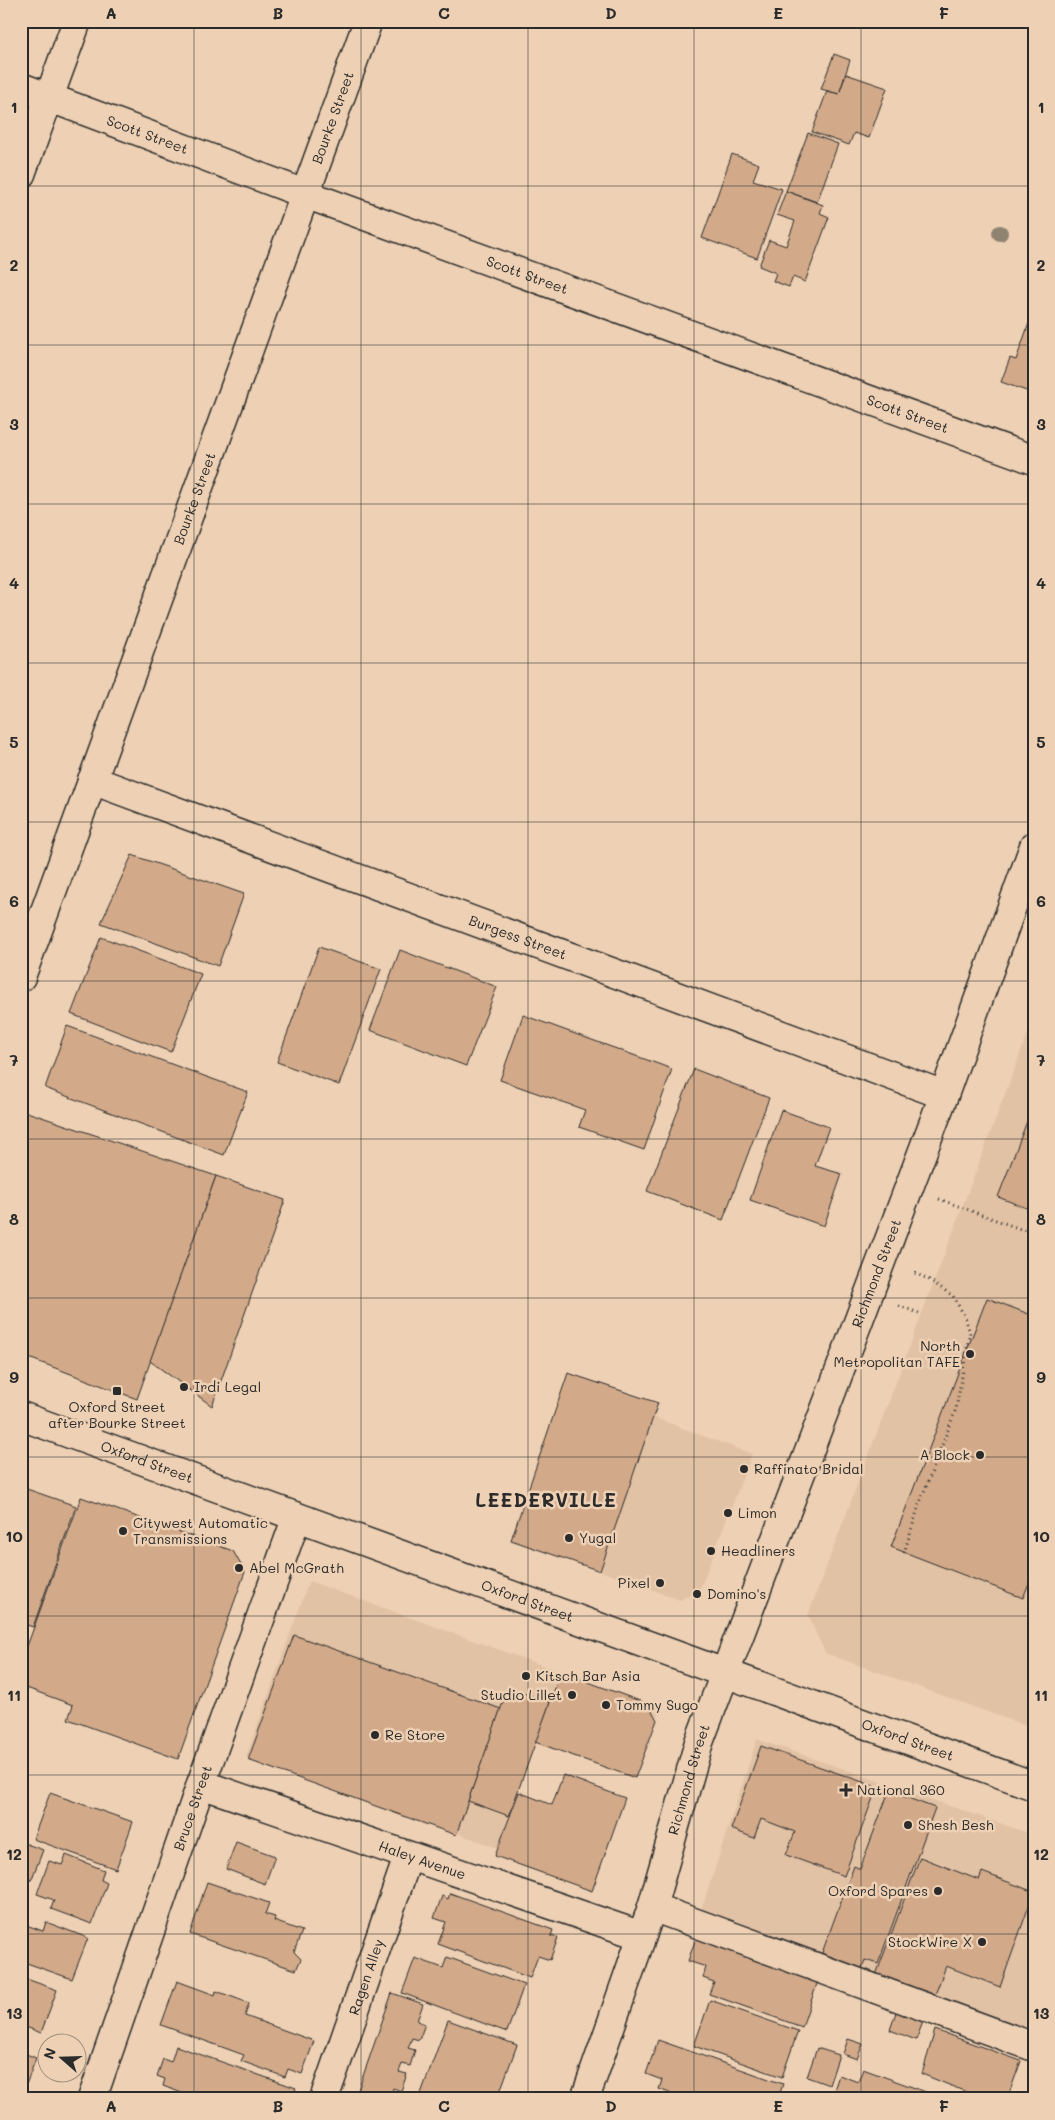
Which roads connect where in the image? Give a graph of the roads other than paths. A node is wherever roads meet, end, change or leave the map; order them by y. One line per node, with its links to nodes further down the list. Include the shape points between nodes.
1 (77, 21): 4 (street)
2 (368, 21): 6 (street, Bourke Street)
3 (21, 87): 4 (street, Scott Street)
4 (50, 98): 5 (street); 6 (street, Scott Street)
5 (21, 174)
6 (305, 194): 7 (street, Scott Street); 8 (street, Bourke Street)
7 (1034, 460)
8 (92, 780): 10 (street, Bourke Street); 11 (street, Burgess Street)
9 (1034, 846): 11 (street, Richmond Street)
10 (21, 977)
11 (944, 1095): 14 (street, Richmond Street)
12 (21, 1416): 13 (street, Oxford Street)
13 (296, 1518): 14 (street, Oxford Street); 15 (street, Bruce Street)
14 (725, 1673): 16 (street, Oxford Street); 18 (street, Richmond Street, via 699,1742)
15 (201, 1784): 17 (street, Haley Avenue); 21 (street, Bruce Street)
16 (1034, 1786)
17 (408, 1856): 19 (street, Haley Avenue); 22 (street, Ragen Alley)
18 (652, 1908): 19 (street, Richmond Street); 20 (street)
19 (642, 1936): 23 (street, Richmond Street)
20 (1034, 2047)
21 (92, 2099)
22 (324, 2099)
23 (585, 2099)

